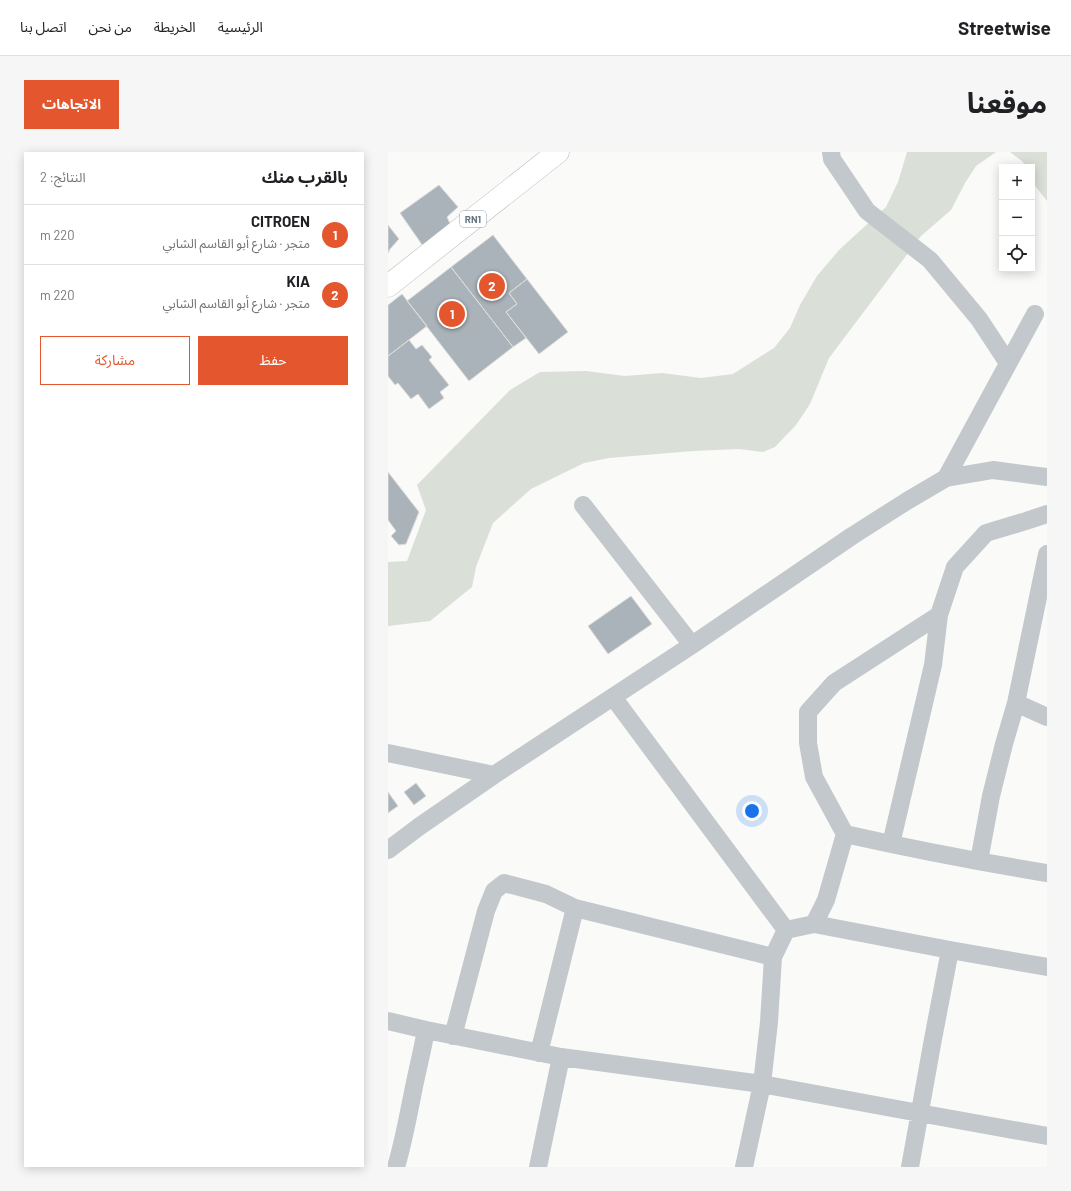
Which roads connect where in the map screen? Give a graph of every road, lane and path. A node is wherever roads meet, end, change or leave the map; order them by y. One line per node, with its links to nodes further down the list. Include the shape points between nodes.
1 (558, 152): 3 (main road, RN1)
2 (831, 152): 5 (street, via 832,159 867,211 930,260 979,319)
3 (388, 286)
4 (1035, 314): 5 (street)
5 (1008, 363): 7 (street)
6 (1047, 476): 7 (street, via 993,470)
7 (946, 478): 12 (street, via 852,536)
8 (583, 505): 12 (street)
9 (1047, 514): 11 (street, via 986,532 955,567)
10 (1047, 554): 14 (street)
11 (939, 616): 18 (street, via 834,683 808,712 808,743 814,777); 19 (street, via 933,665)
12 (692, 645): 13 (street)
13 (613, 697): 17 (street); 25 (street)
14 (1016, 703): 15 (street); 21 (street, via 991,796)
15 (1047, 717)
16 (388, 753): 17 (street)
17 (494, 775): 20 (street)
18 (845, 834): 19 (street); 24 (street, via 826,900)
19 (891, 844): 21 (street)
20 (388, 850)
21 (979, 862): 22 (street)
22 (1047, 873)
23 (575, 908): 27 (street); 31 (street, via 546,894 504,883 494,891 486,911); 32 (street)
24 (814, 924): 25 (street); 26 (street)
25 (786, 930): 27 (street)
26 (950, 950): 28 (street); 35 (street)
27 (773, 958): 34 (street, via 770,1022)
28 (1047, 967)
29 (388, 1021): 30 (street)
30 (426, 1030): 31 (street); 37 (street, via 402,1149)
31 (453, 1036): 32 (street)
32 (539, 1053): 33 (street)
33 (561, 1057): 34 (street); 38 (street)
34 (762, 1084): 35 (street); 39 (street)
35 (919, 1113): 36 (street); 40 (street)
36 (1047, 1136)
37 (396, 1167)
38 (538, 1167)
39 (744, 1167)
40 (910, 1167)

